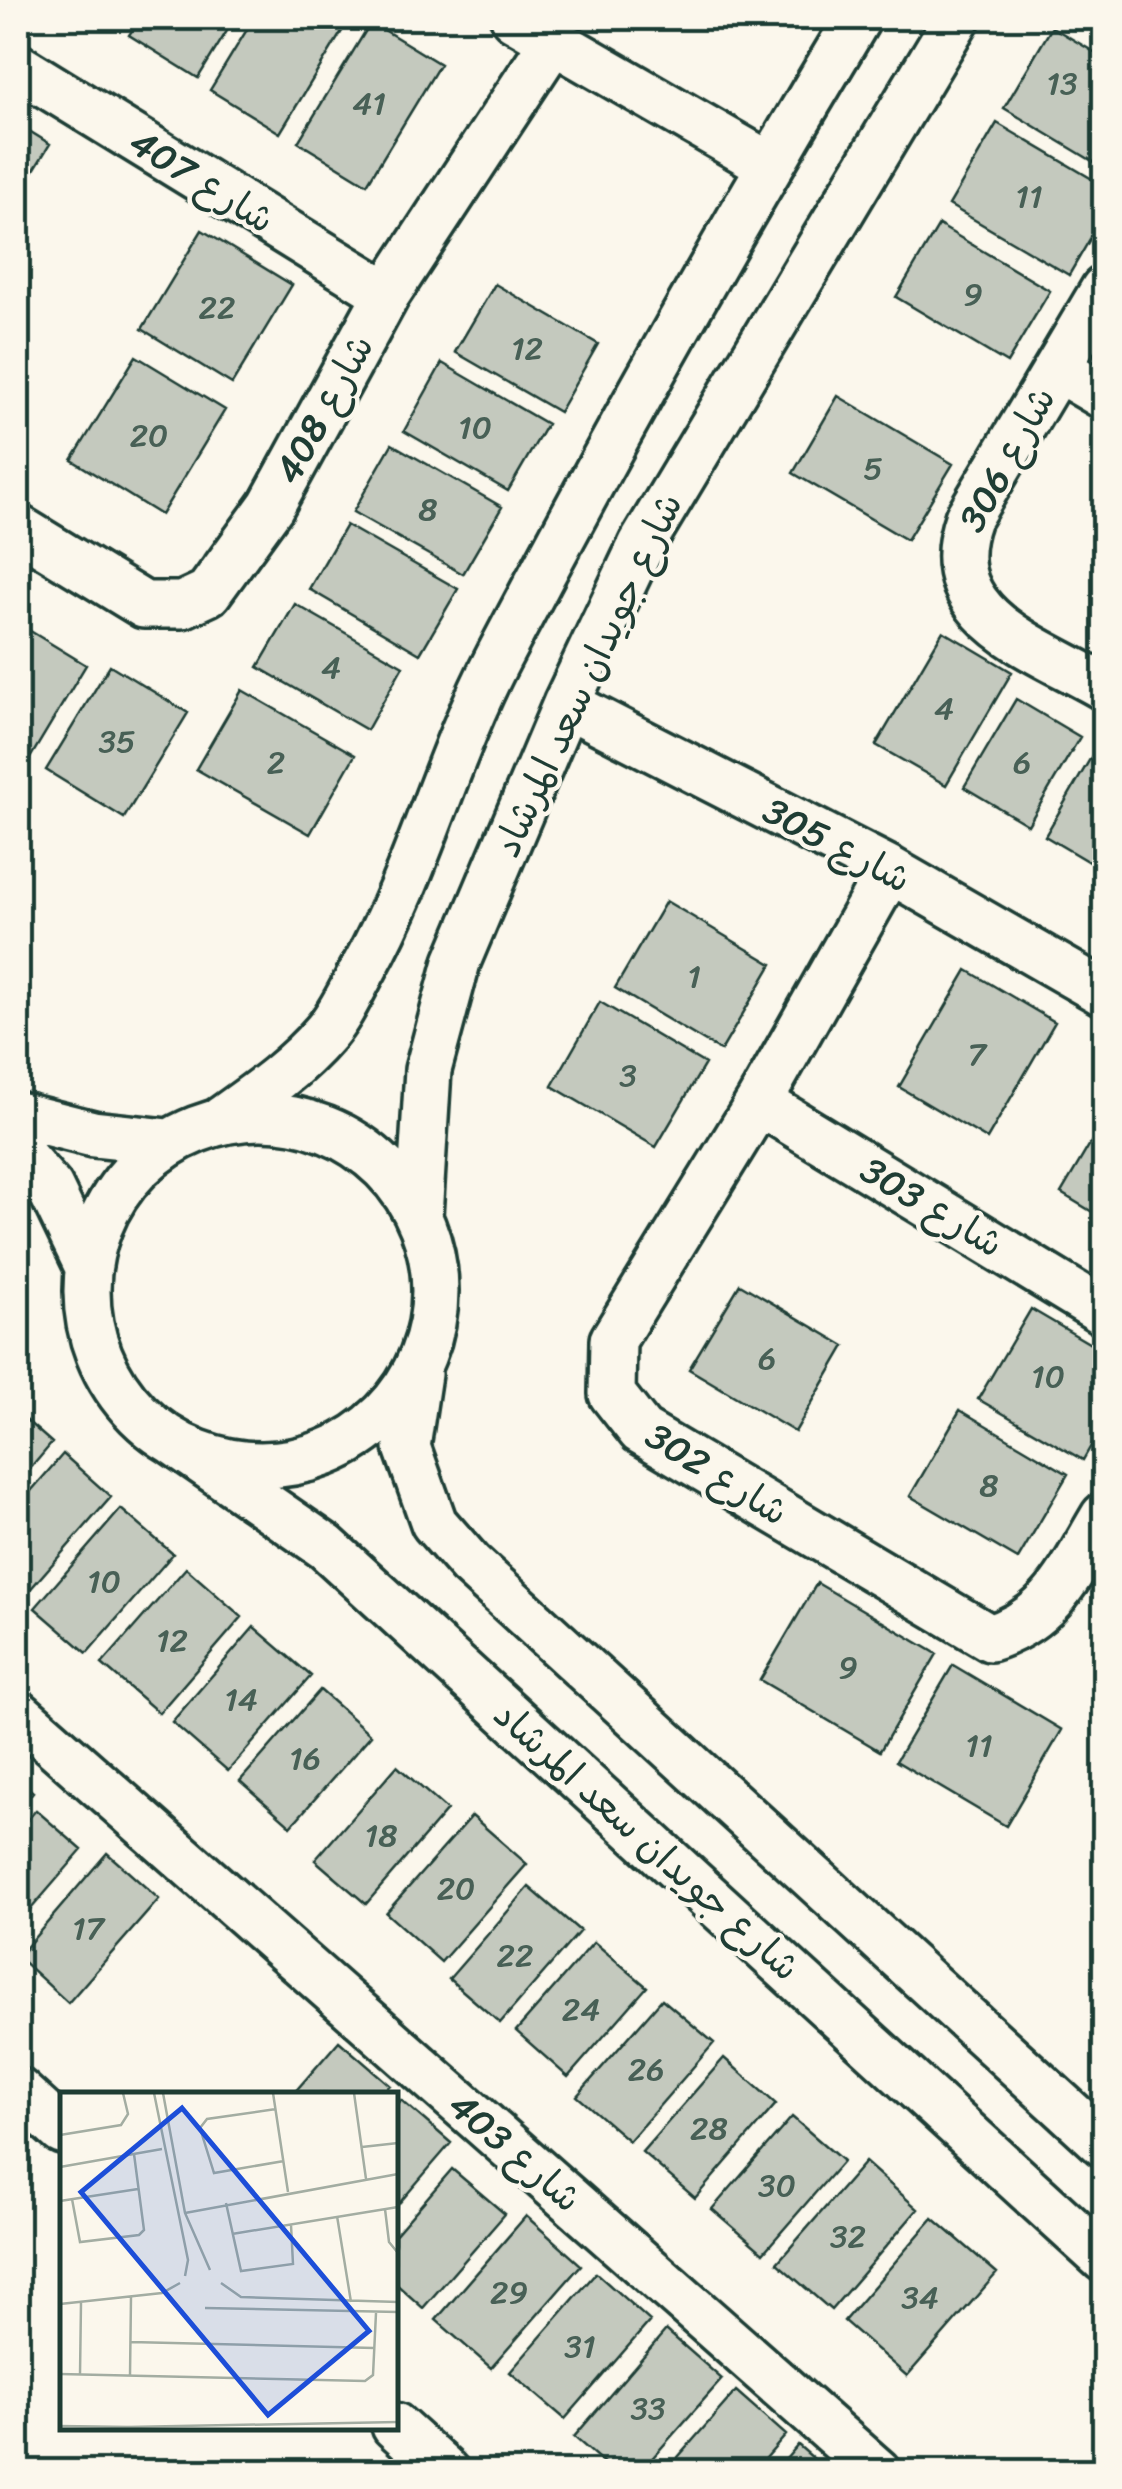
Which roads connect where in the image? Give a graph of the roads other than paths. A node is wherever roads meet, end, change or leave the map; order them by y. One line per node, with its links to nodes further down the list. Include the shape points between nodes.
1 (514, 18): 4 (street)
2 (858, 18): 6 (street, شارع جويدان سعد المرشاد)
3 (957, 18): 13 (street, شارع جويدان سعد المرشاد, via 642,544)
4 (554, 41): 6 (street); 8 (street, شارع 408)
5 (18, 67): 8 (street, شارع 407)
6 (769, 165): 18 (street, شارع جويدان سعد المرشاد, via 495,663 390,922 357,982 329,1030 289,1071)
7 (1104, 289): 9 (street, شارع 306)
8 (387, 294): 11 (street, شارع 408, via 271,506 208,593 182,606 144,605)
9 (1058, 369): 10 (street); 12 (street, شارع 306, via 968,518 958,546 960,576 973,604 996,624)
10 (1104, 396)
11 (18, 528)
12 (1104, 687)
13 (566, 704): 14 (street, شارع 305); 21 (street, شارع جويدان سعد المرشاد, via 457,962 428,1070)
14 (890, 870): 15 (street, شارع 305); 16 (street, شارع 302)
15 (1104, 993)
16 (759, 1102): 23 (street, شارع 303); 26 (street, شارع 302, via 613,1340 612,1394 640,1431 990,1638 1021,1628 1056,1597)
17 (18, 1115): 19 (street, via 94,1134)
18 (222, 1120): 19 (street); 21 (street, via 280,1117 336,1134 384,1168)
19 (168, 1142): 22 (street, via 130,1174 102,1217)
20 (18, 1151): 22 (street, via 50,1188)
21 (418, 1216): 24 (street, via 434,1265 434,1315)
22 (88, 1265): 25 (street, via 88,1317 103,1367 133,1409)
23 (1104, 1312)
24 (420, 1364): 25 (street, via 392,1406 357,1437 314,1457 269,1466); 30 (street, via 407,1447 434,1522 470,1564)
25 (174, 1442): 31 (street, شارع جويدان سعد المرشاد, via 326,1547)
26 (1104, 1516)
27 (18, 1714): 34 (street, شارع 403)
28 (18, 2091): 29 (street)
29 (60, 2129)
30 (1104, 2144)
31 (1104, 2259)
32 (398, 2429): 33 (street)
33 (446, 2472)
34 (878, 2472)

